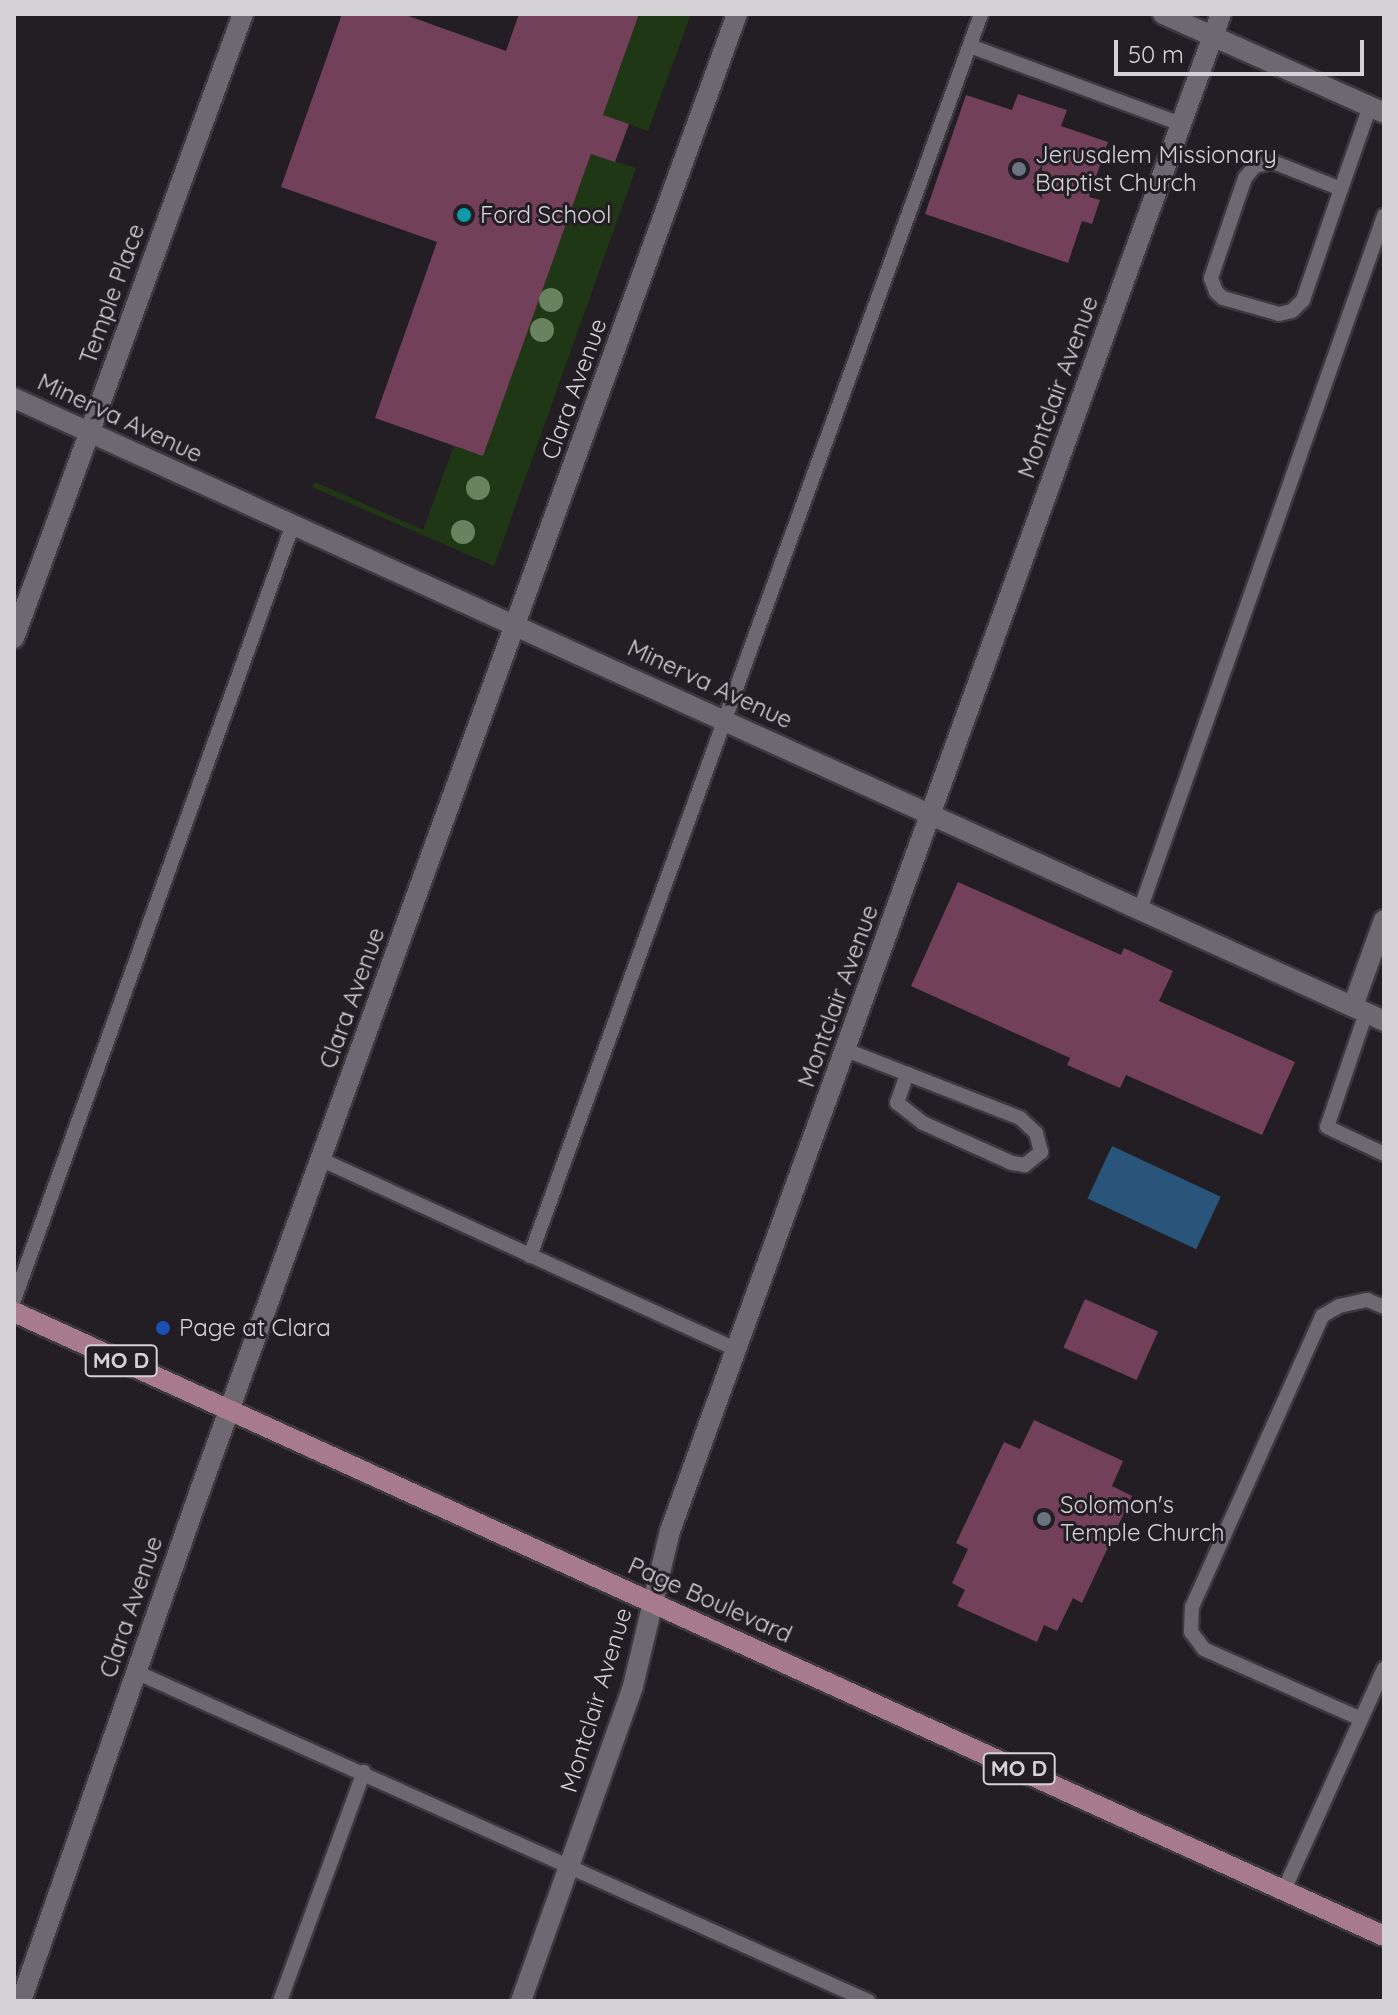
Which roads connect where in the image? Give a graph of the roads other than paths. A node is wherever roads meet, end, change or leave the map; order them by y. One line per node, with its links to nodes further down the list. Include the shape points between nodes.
1 (243, 14): 13 (street, Temple Place)
2 (737, 14): 15 (street, Clara Avenue)
3 (981, 14): 7 (lane)
4 (1163, 14): 6 (street)
5 (1221, 14): 6 (street, Montclair Avenue)
6 (1213, 36): 8 (street); 9 (street, Montclair Avenue)
7 (970, 46): 9 (lane); 17 (lane)
8 (1377, 109): 10 (lane)
9 (1181, 124): 18 (street, Montclair Avenue)
10 (1341, 189): 10 (lane, via 1303,300 1292,311 1279,314 1216,292 1211,278 1245,178 1255,166 1273,162)
11 (1384, 216): 19 (lane)
12 (14, 398): 13 (street, Minerva Avenue)
13 (88, 433): 14 (street, Minerva Avenue); 16 (street, Temple Place)
14 (293, 524): 15 (street, Minerva Avenue); 27 (lane)
15 (517, 624): 17 (street, Minerva Avenue); 25 (street, Clara Avenue)
16 (14, 638)
17 (725, 720): 18 (street, Minerva Avenue); 26 (lane)
18 (931, 815): 19 (street, Minerva Avenue); 22 (street, Montclair Avenue)
19 (1140, 910): 21 (street, Minerva Avenue)
20 (1384, 920): 21 (street)
21 (1368, 1013): 24 (lane, via 1327,1127)
22 (846, 1050): 23 (lane); 30 (street, Montclair Avenue)
23 (907, 1074): 23 (lane, via 1020,1118 1036,1133 1041,1152 1025,1165 1012,1163 923,1123 897,1103)
24 (1384, 1154)
25 (320, 1159): 26 (lane); 31 (street, Clara Avenue)
26 (530, 1256): 30 (lane)
27 (14, 1300)
28 (1384, 1307): 35 (lane, via 1367,1300 1322,1316 1192,1607 1191,1632 1204,1649)
29 (14, 1312): 31 (main road, Page Boulevard / MO D)
30 (737, 1350): 32 (street, Montclair Avenue, via 670,1531)
31 (229, 1410): 32 (main road, Page Boulevard / MO D); 34 (street, Clara Avenue)
32 (653, 1603): 37 (street, Montclair Avenue, via 633,1686); 38 (main road, Page Boulevard / MO D)
33 (1384, 1669): 35 (lane)
34 (136, 1672): 36 (lane); 40 (street, Clara Avenue)
35 (1361, 1719): 38 (lane)
36 (364, 1772): 37 (lane); 41 (lane)
37 (569, 1864): 42 (street, Montclair Avenue); 43 (lane)
38 (1284, 1890): 39 (main road, Page Boulevard / MO D)
39 (1384, 1936)
40 (21, 2001)
41 (280, 2001)
42 (521, 2001)
43 (868, 2001)

